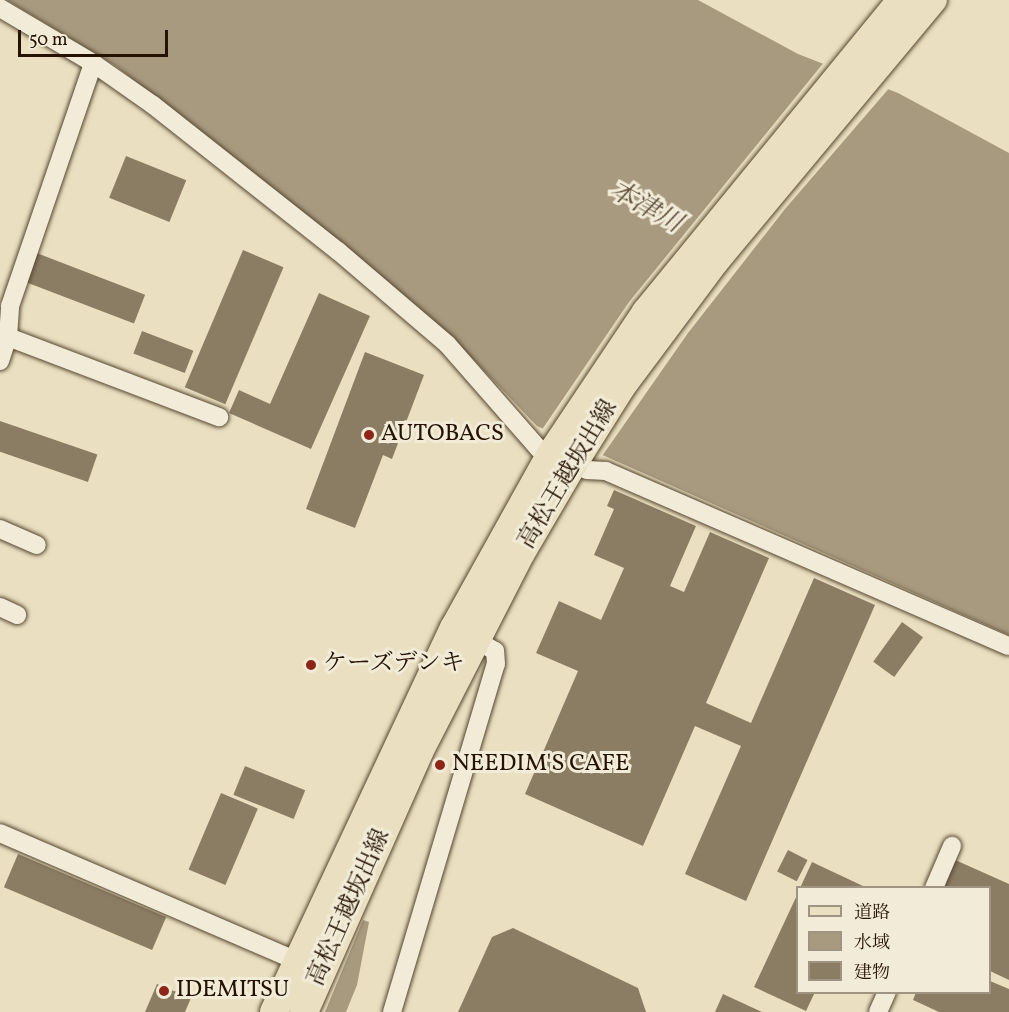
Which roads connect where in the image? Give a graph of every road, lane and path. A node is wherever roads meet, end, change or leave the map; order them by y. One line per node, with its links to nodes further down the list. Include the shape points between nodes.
1 (901, 0): 5 (main road, 高松王越坂出線)
2 (933, 0): 5 (main road, 高松王越坂出線)
3 (0, 8): 4 (street)
4 (93, 63): 6 (street, via 10,306); 9 (street, via 338,251 447,344 524,436)
5 (861, 69): 9 (main road, 高松王越坂出線, via 622,386)
6 (8, 337): 7 (street); 8 (street)
7 (0, 361)
8 (219, 417)
9 (565, 454): 14 (main road, 高松王越坂出線); 15 (street)
10 (0, 529): 11 (street)
11 (37, 545)
12 (0, 607): 13 (street)
13 (17, 615)
14 (466, 634): 19 (main road, 高松王越坂出線); 23 (street, via 495,651 496,664)
15 (1009, 646)
16 (0, 834): 19 (street)
17 (952, 846): 18 (street)
18 (934, 886)
19 (310, 966): 21 (main road, 高松王越坂出線); 22 (main road, 高松王越坂出線)
20 (886, 994): 24 (street)
21 (274, 1012)
22 (304, 1012)
23 (392, 1012)
24 (878, 1012)

